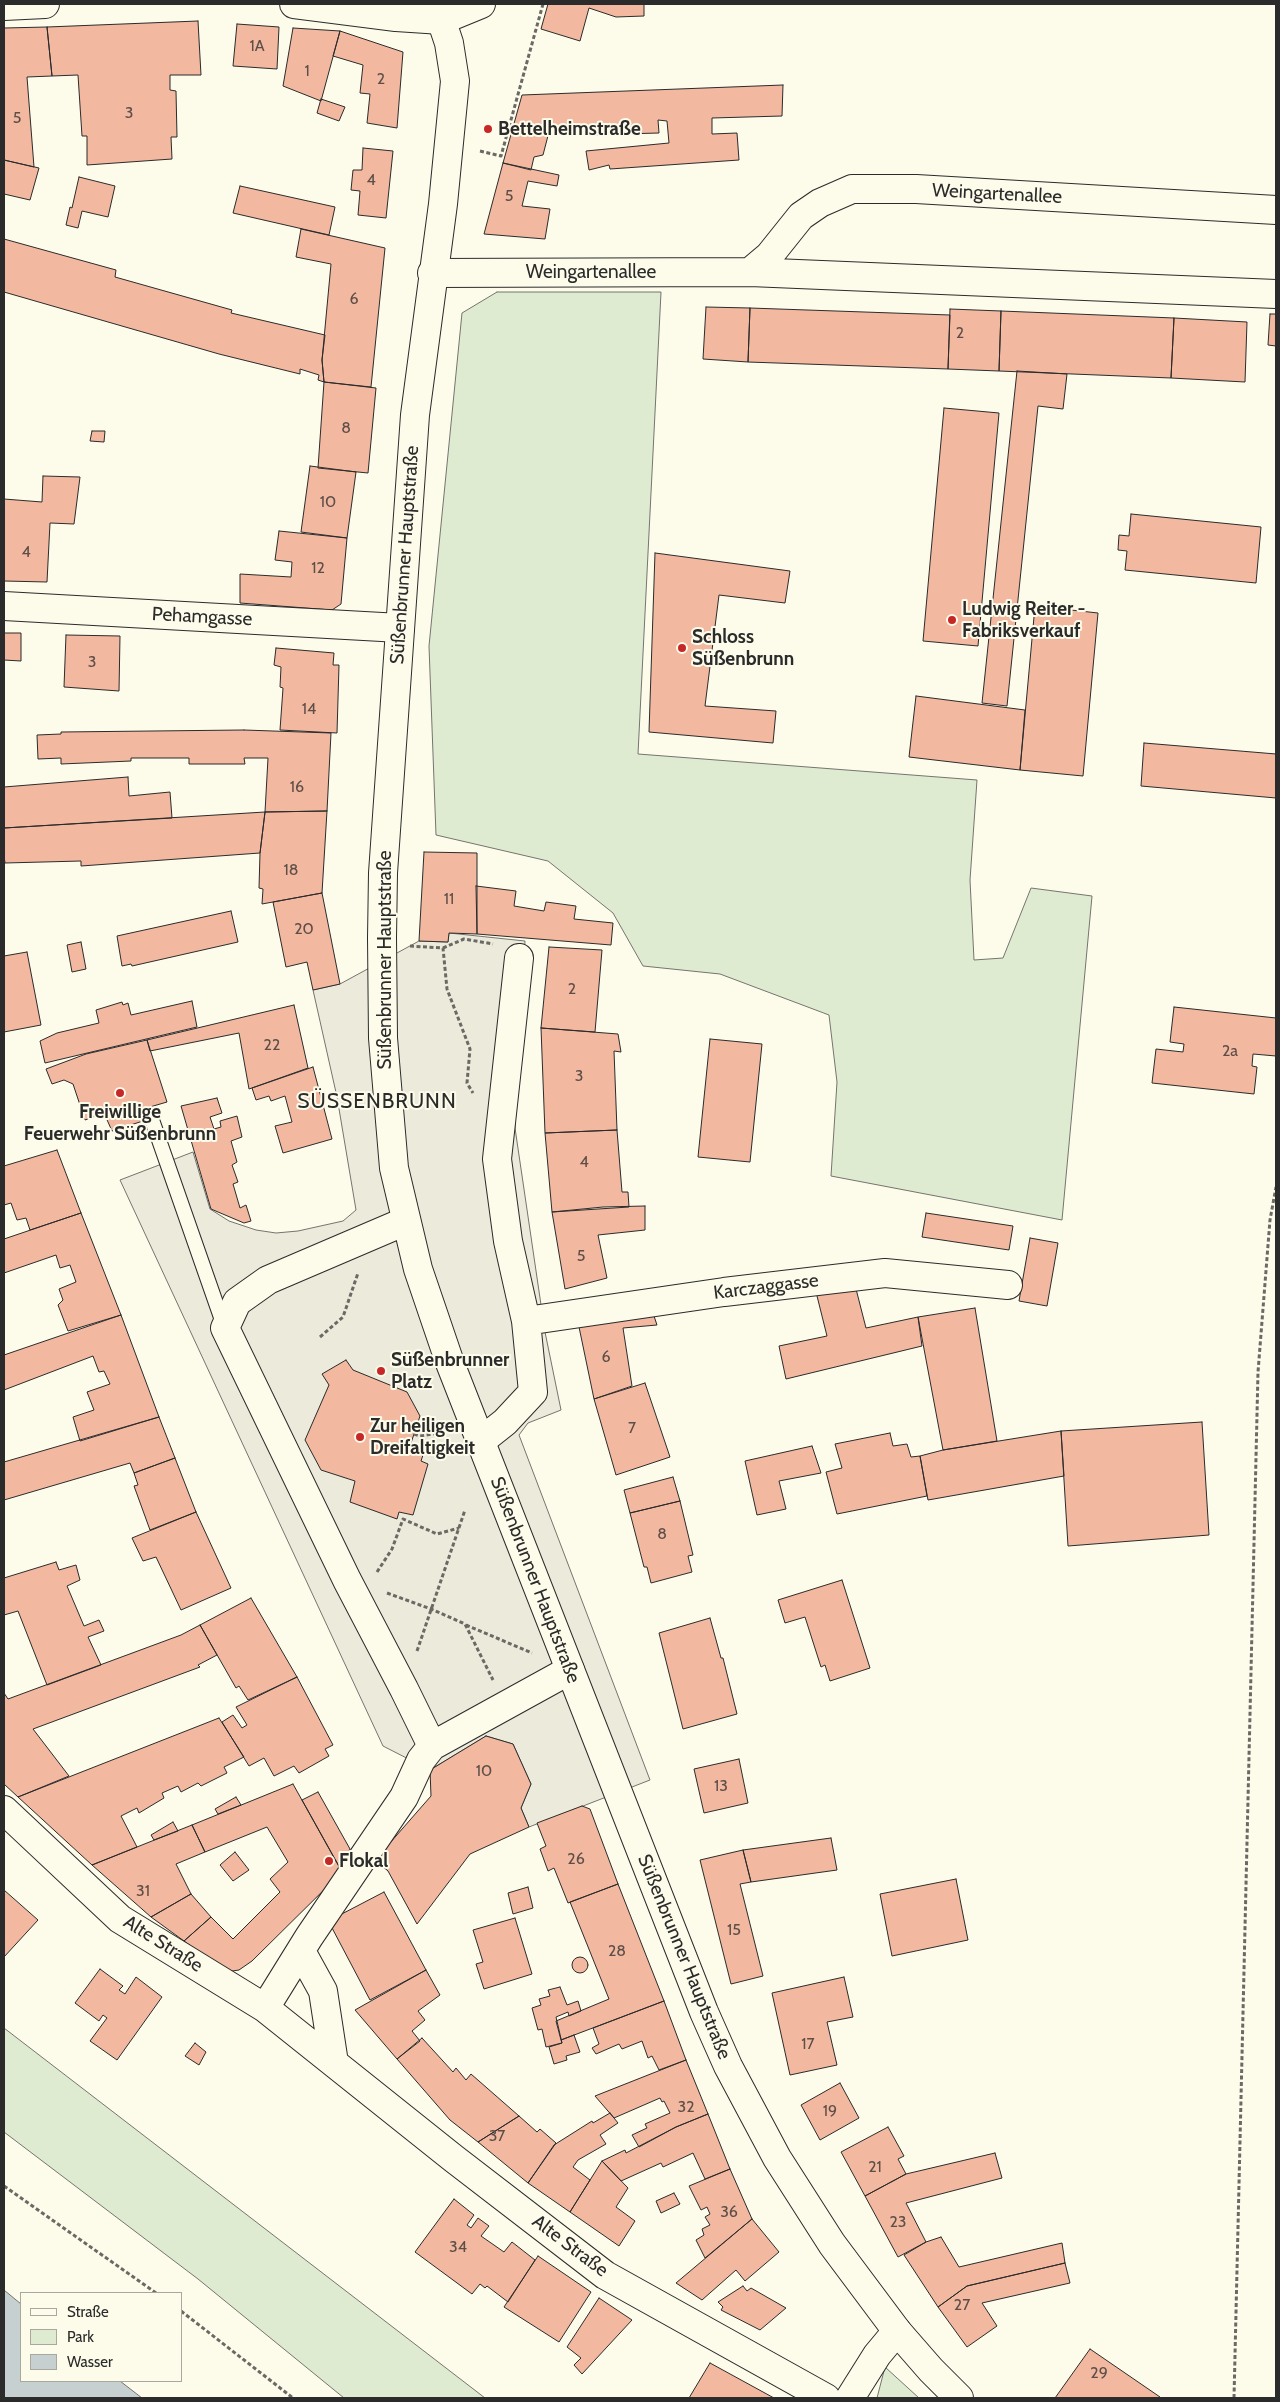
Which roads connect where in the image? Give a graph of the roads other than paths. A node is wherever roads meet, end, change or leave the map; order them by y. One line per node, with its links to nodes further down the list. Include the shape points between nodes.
1 (45, 4): 4 (street)
2 (294, 4): 5 (street, via 396,17)
3 (481, 4): 5 (street)
4 (4, 6)
5 (439, 12): 8 (street, Süßenbrunner Hauptstraße, via 449,43 455,81)
6 (1276, 210): 7 (street, Weingartenallee, via 916,189 852,189 820,203 801,216 769,256)
7 (750, 272): 8 (street, Weingartenallee); 9 (street, Weingartenallee)
8 (432, 273): 11 (street, Süßenbrunner Hauptstraße, via 415,415)
9 (1276, 294)
10 (4, 606): 11 (street, Pehamgasse)
11 (400, 628): 14 (street, Süßenbrunner Hauptstraße, via 384,873 382,988 389,1124 394,1168)
12 (519, 958): 16 (street, via 496,1159 508,1241)
13 (151, 1117): 17 (lane)
14 (406, 1221): 17 (street, via 268,1280 237,1302); 18 (street, Süßenbrunner Hauptstraße, via 439,1331)
15 (1008, 1286): 16 (street, Karczaggasse, via 885,1273 724,1292)
16 (526, 1321): 18 (street, via 533,1392 505,1422)
17 (225, 1328): 20 (street, via 347,1580)
18 (481, 1441): 19 (street, Süßenbrunner Hauptstraße)
19 (570, 1670): 20 (street); 25 (street, Süßenbrunner Hauptstraße, via 728,2066 804,2202)
20 (432, 1746): 22 (street, via 421,1760 404,1797)
21 (4, 1810): 23 (street, Alte Straße, via 120,1919)
22 (301, 1951): 23 (street); 24 (street, via 323,1991)
23 (265, 2008): 24 (street, Alte Straße)
24 (334, 2063): 26 (street, Alte Straße, via 605,2274)
25 (897, 2331): 27 (street, via 877,2355); 28 (street, Süßenbrunner Hauptstraße)
26 (826, 2398)
27 (850, 2398)
28 (959, 2398)

